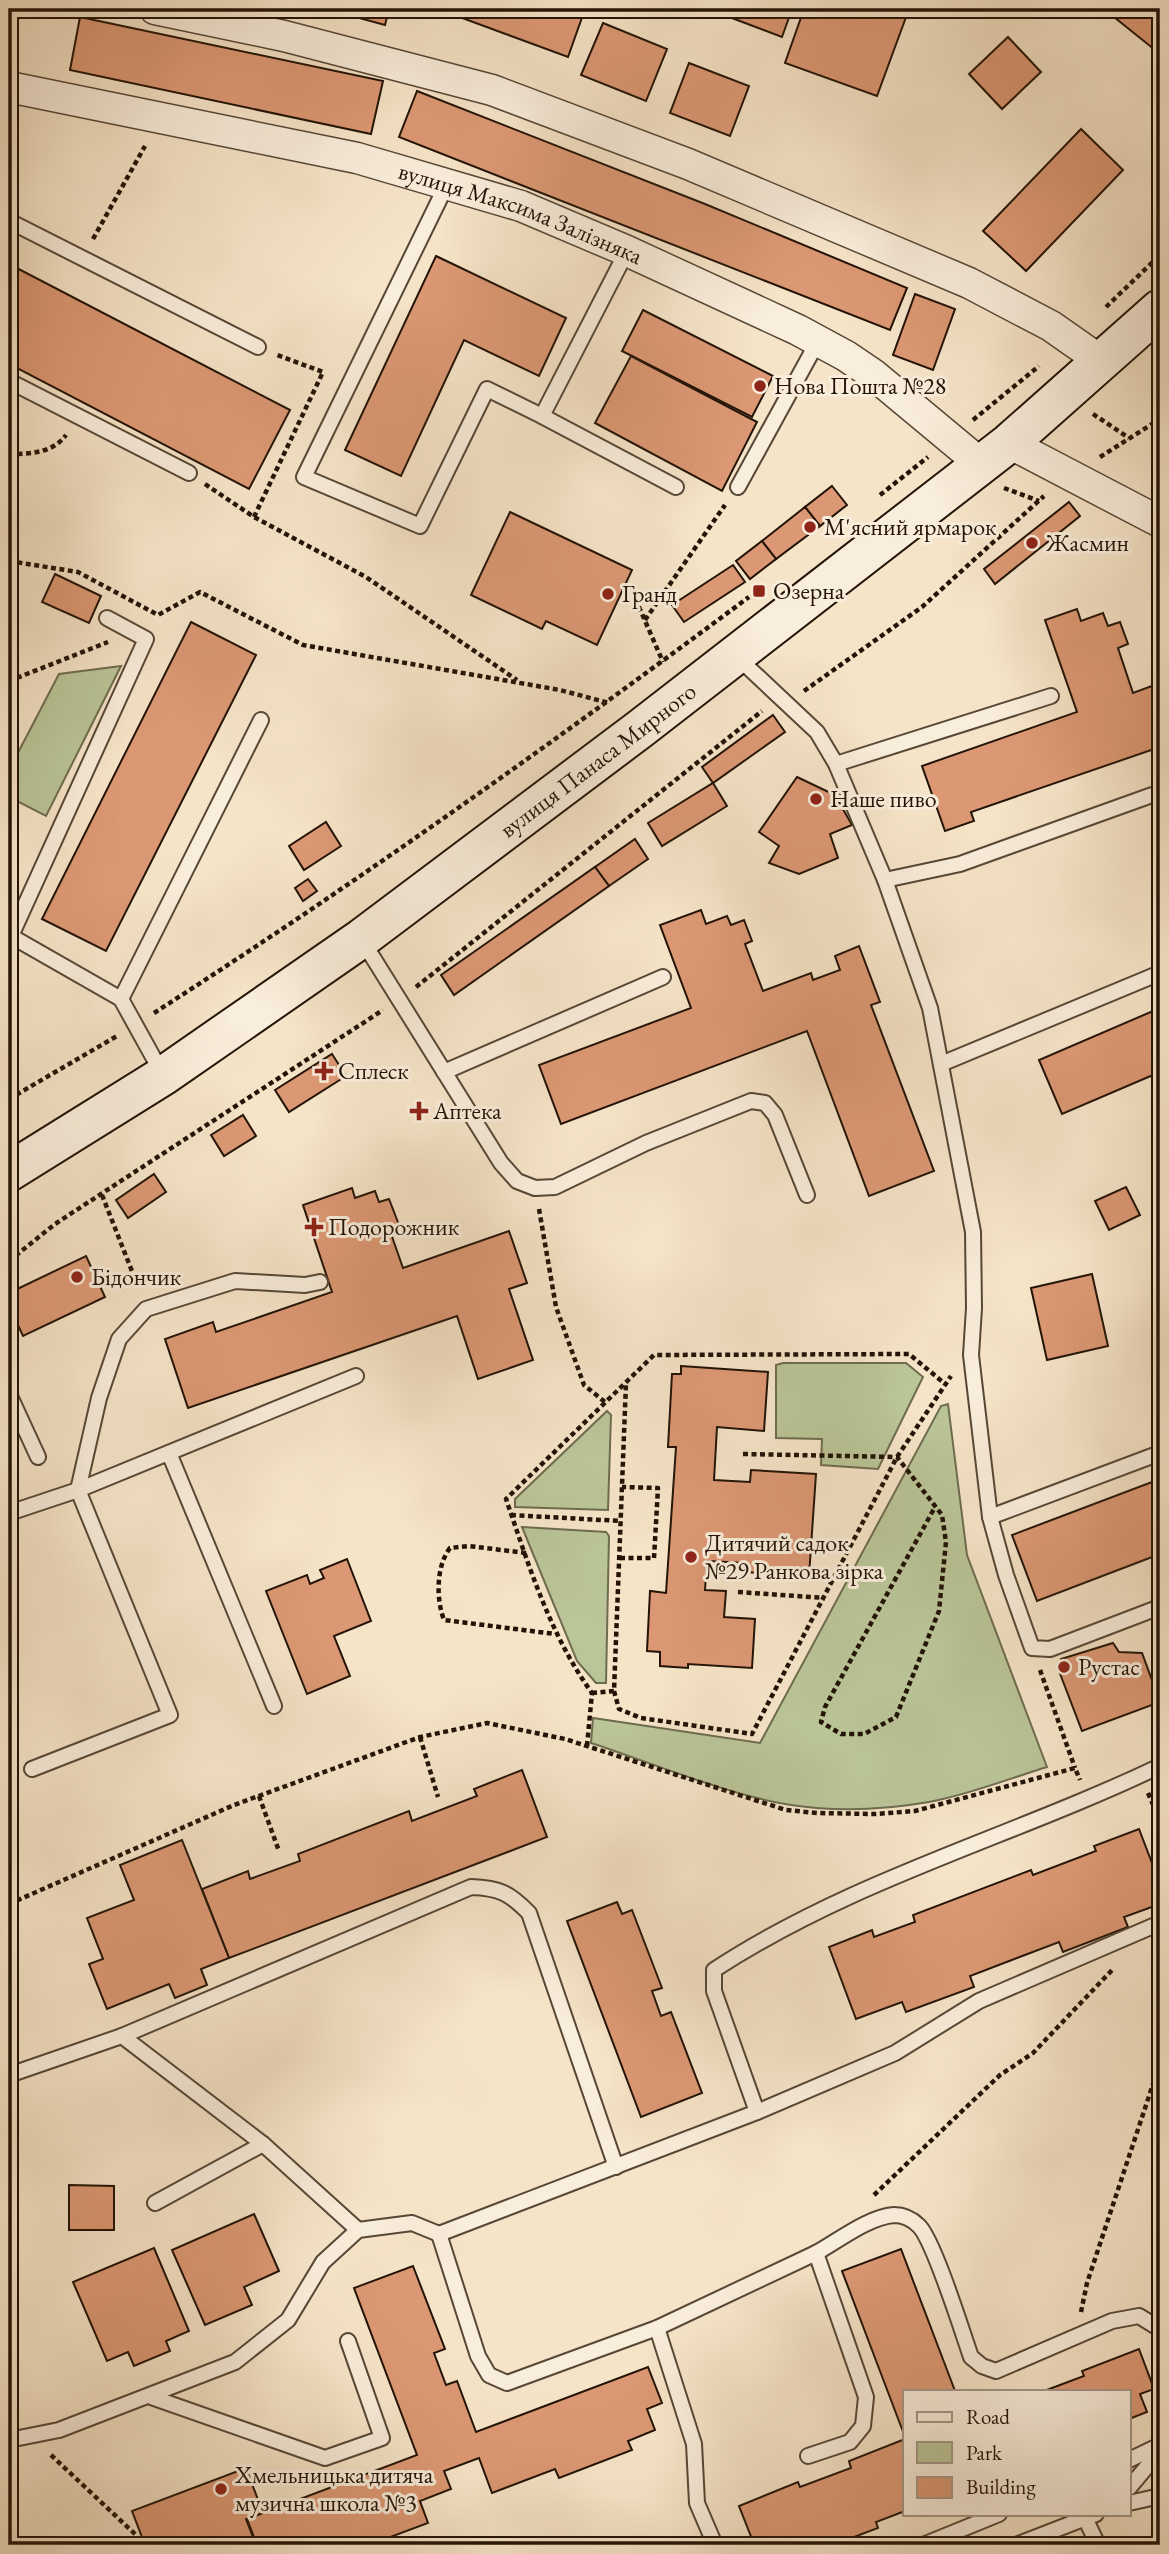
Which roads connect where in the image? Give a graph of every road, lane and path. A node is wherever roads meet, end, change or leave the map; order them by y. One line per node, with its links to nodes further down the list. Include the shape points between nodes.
1 (155, 9): 11 (street, via 284,36 492,90 688,164 969,283 1051,326)
2 (9, 87): 4 (street, вулиця Максима Залізняка, via 357,158)
3 (134, 140): 7 (path, via 147,142)
4 (447, 184): 6 (street, вулиця Максима Залізняка, via 521,206); 13 (lane, via 304,477 420,526 487,389)
5 (9, 221): 7 (lane)
6 (627, 251): 9 (street, вулиця Максима Залізняка); 13 (lane)
7 (82, 258): 10 (lane)
8 (1160, 309): 11 (main road, вулиця Панаса Мирного)
9 (818, 341): 16 (street, вулиця Максима Залізняка, via 874,375); 24 (lane)
10 (258, 347): 26 (path, via 323,372)
11 (1101, 361): 18 (main road, вулиця Панаса Мирного)
12 (9, 380): 14 (lane)
13 (542, 416): 23 (lane)
14 (79, 417): 19 (path, via 59,445); 21 (lane)
15 (1160, 419): 22 (path)
16 (951, 439): 18 (street, вулиця Максима Залізняка); 20 (path)
17 (917, 449): 20 (path)
18 (995, 453): 22 (street, вулиця Максима Залізняка); 35 (main road, вулиця Панаса Мирного)
19 (9, 454)
20 (926, 458): 25 (path)
21 (189, 472): 26 (path)
22 (1071, 476): 27 (street, вулиця Максима Залізняка); 41 (path, via 922,607)
23 (676, 487)
24 (738, 487): 33 (path)
25 (874, 500)
26 (254, 517): 38 (path, via 366,577)
27 (1160, 522)
28 (9, 561): 31 (path, via 78,572)
29 (759, 589): 36 (path)
30 (632, 591): 33 (path)
31 (158, 615): 34 (path); 38 (path, via 200,592 303,645)
32 (107, 618): 34 (lane)
33 (645, 620): 36 (path)
34 (130, 630): 37 (path); 46 (lane, via 146,639)
35 (735, 655): 41 (lane); 47 (main road, вулиця Панаса Мирного)
36 (663, 662): 40 (path)
37 (9, 681)
38 (521, 683): 40 (path)
39 (1051, 696): 43 (lane)
40 (609, 703): 51 (path, via 409,844)
41 (786, 704): 43 (lane, via 817,732)
42 (261, 719): 50 (lane)
43 (836, 764): 45 (lane)
44 (1160, 796): 45 (lane, via 1152,795 960,864)
45 (885, 880): 52 (lane, via 930,1008)
46 (10, 936): 50 (lane)
47 (362, 938): 53 (lane); 54 (main road, вулиця Панаса Мирного)
48 (1160, 973): 52 (lane)
49 (663, 977): 53 (lane)
50 (121, 999): 51 (lane)
51 (135, 1026): 54 (lane); 55 (path)
52 (941, 1064): 62 (lane, via 973,1232)
53 (444, 1072): 57 (lane, via 501,1163 517,1181)
54 (163, 1076): 56 (main road, вулиця Панаса Мирного)
55 (9, 1099)
56 (9, 1172)
57 (535, 1188): 59 (lane, via 555,1187 646,1143 751,1101 765,1103 775,1115); 67 (path, via 556,1307 584,1385)
58 (102, 1195): 61 (path)
59 (807, 1195)
60 (320, 1282): 61 (lane, via 235,1281)
61 (146, 1309): 74 (lane, via 119,1339 99,1398)
62 (971, 1355): 65 (path); 78 (lane)
63 (356, 1376): 68 (lane)
64 (626, 1382): 65 (path, via 654,1355 909,1354); 67 (path); 73 (path)
65 (944, 1383): 72 (path)
66 (9, 1394): 71 (lane)
67 (605, 1402): 77 (path, via 506,1499)
68 (169, 1453): 74 (lane); 89 (lane)
69 (1160, 1453): 78 (lane)
70 (743, 1454): 72 (path)
71 (38, 1457)
72 (897, 1457): 75 (path); 83 (path)
73 (622, 1487): 79 (path); 81 (path, via 659,1488 654,1558)
74 (78, 1490): 76 (lane); 94 (lane, via 170,1715)
75 (935, 1507): 75 (path, via 943,1515 946,1542 939,1611 910,1688 896,1717 864,1734 841,1734 821,1722 825,1707)
76 (9, 1513)
77 (511, 1515): 79 (path); 80 (path)
78 (990, 1517): 86 (lane)
79 (621, 1521): 81 (path)
80 (526, 1553): 85 (path); 85 (path, via 450,1548 443,1558 438,1605 444,1620)
81 (620, 1558): 87 (path)
82 (738, 1592): 83 (path)
83 (825, 1598): 87 (path, via 752,1734 641,1718 619,1709)
84 (1160, 1608): 86 (lane, via 1050,1649)
85 (555, 1634): 88 (path)
86 (1032, 1648): 93 (path)
87 (614, 1690): 88 (path)
88 (592, 1693): 91 (path)
89 (274, 1706)
90 (420, 1737): 91 (path, via 487,1723); 95 (path); 96 (path)
91 (587, 1746): 93 (path, via 786,1811 817,1813 915,1811)
92 (1160, 1766): 97 (lane)
93 (1075, 1768): 97 (path)
94 (32, 1769)
95 (259, 1796): 98 (path); 99 (path)
96 (438, 1797)
97 (1087, 1801): 107 (lane, via 862,1889 812,1912 714,1970 714,1991)
98 (279, 1851)
99 (9, 1904)
100 (1145, 1929): 101 (lane); 107 (lane, via 979,2001 895,2053); 114 (path, via 1110,1973 1033,2053 1000,2075 872,2197)
101 (1160, 1930): 102 (path)
102 (1160, 1978)
103 (122, 2036): 105 (lane); 108 (lane); 110 (lane, via 471,1887 496,1888 529,1913)
104 (1160, 2063): 118 (path, via 1087,2283)
105 (9, 2075)
106 (1160, 2085): 109 (path)
107 (757, 2112): 110 (lane)
108 (263, 2144): 111 (lane); 112 (lane)
109 (1160, 2162)
110 (616, 2167): 113 (lane)
111 (155, 2203)
112 (358, 2231): 113 (lane, via 412,2223); 120 (lane, via 323,2262 288,2320 235,2362)
113 (439, 2234): 116 (lane, via 478,2357 489,2375 507,2383)
114 (851, 2234): 115 (lane); 118 (lane, via 895,2215 908,2217 920,2227 971,2357 982,2367 996,2371)
115 (816, 2253): 116 (lane); 125 (lane, via 866,2397 863,2426 850,2442)
116 (657, 2328): 133 (lane, via 694,2444 697,2504)
117 (1160, 2329): 118 (lane, via 1139,2316)
118 (1076, 2336)
119 (348, 2341): 120 (lane, via 382,2438 325,2458)
120 (150, 2397): 121 (lane)
121 (30, 2436): 122 (lane); 132 (path, via 136,2535)
122 (9, 2440)
123 (1160, 2445): 126 (lane)
124 (1160, 2451): 127 (lane)
125 (808, 2456)
126 (1130, 2460)
127 (1130, 2487)
128 (1160, 2496): 129 (lane)
129 (1130, 2503)
130 (994, 2516): 134 (lane)
131 (1091, 2516): 135 (lane); 136 (lane)
132 (141, 2545)
133 (715, 2545)
134 (923, 2545)
135 (1016, 2545)
136 (1098, 2545)

